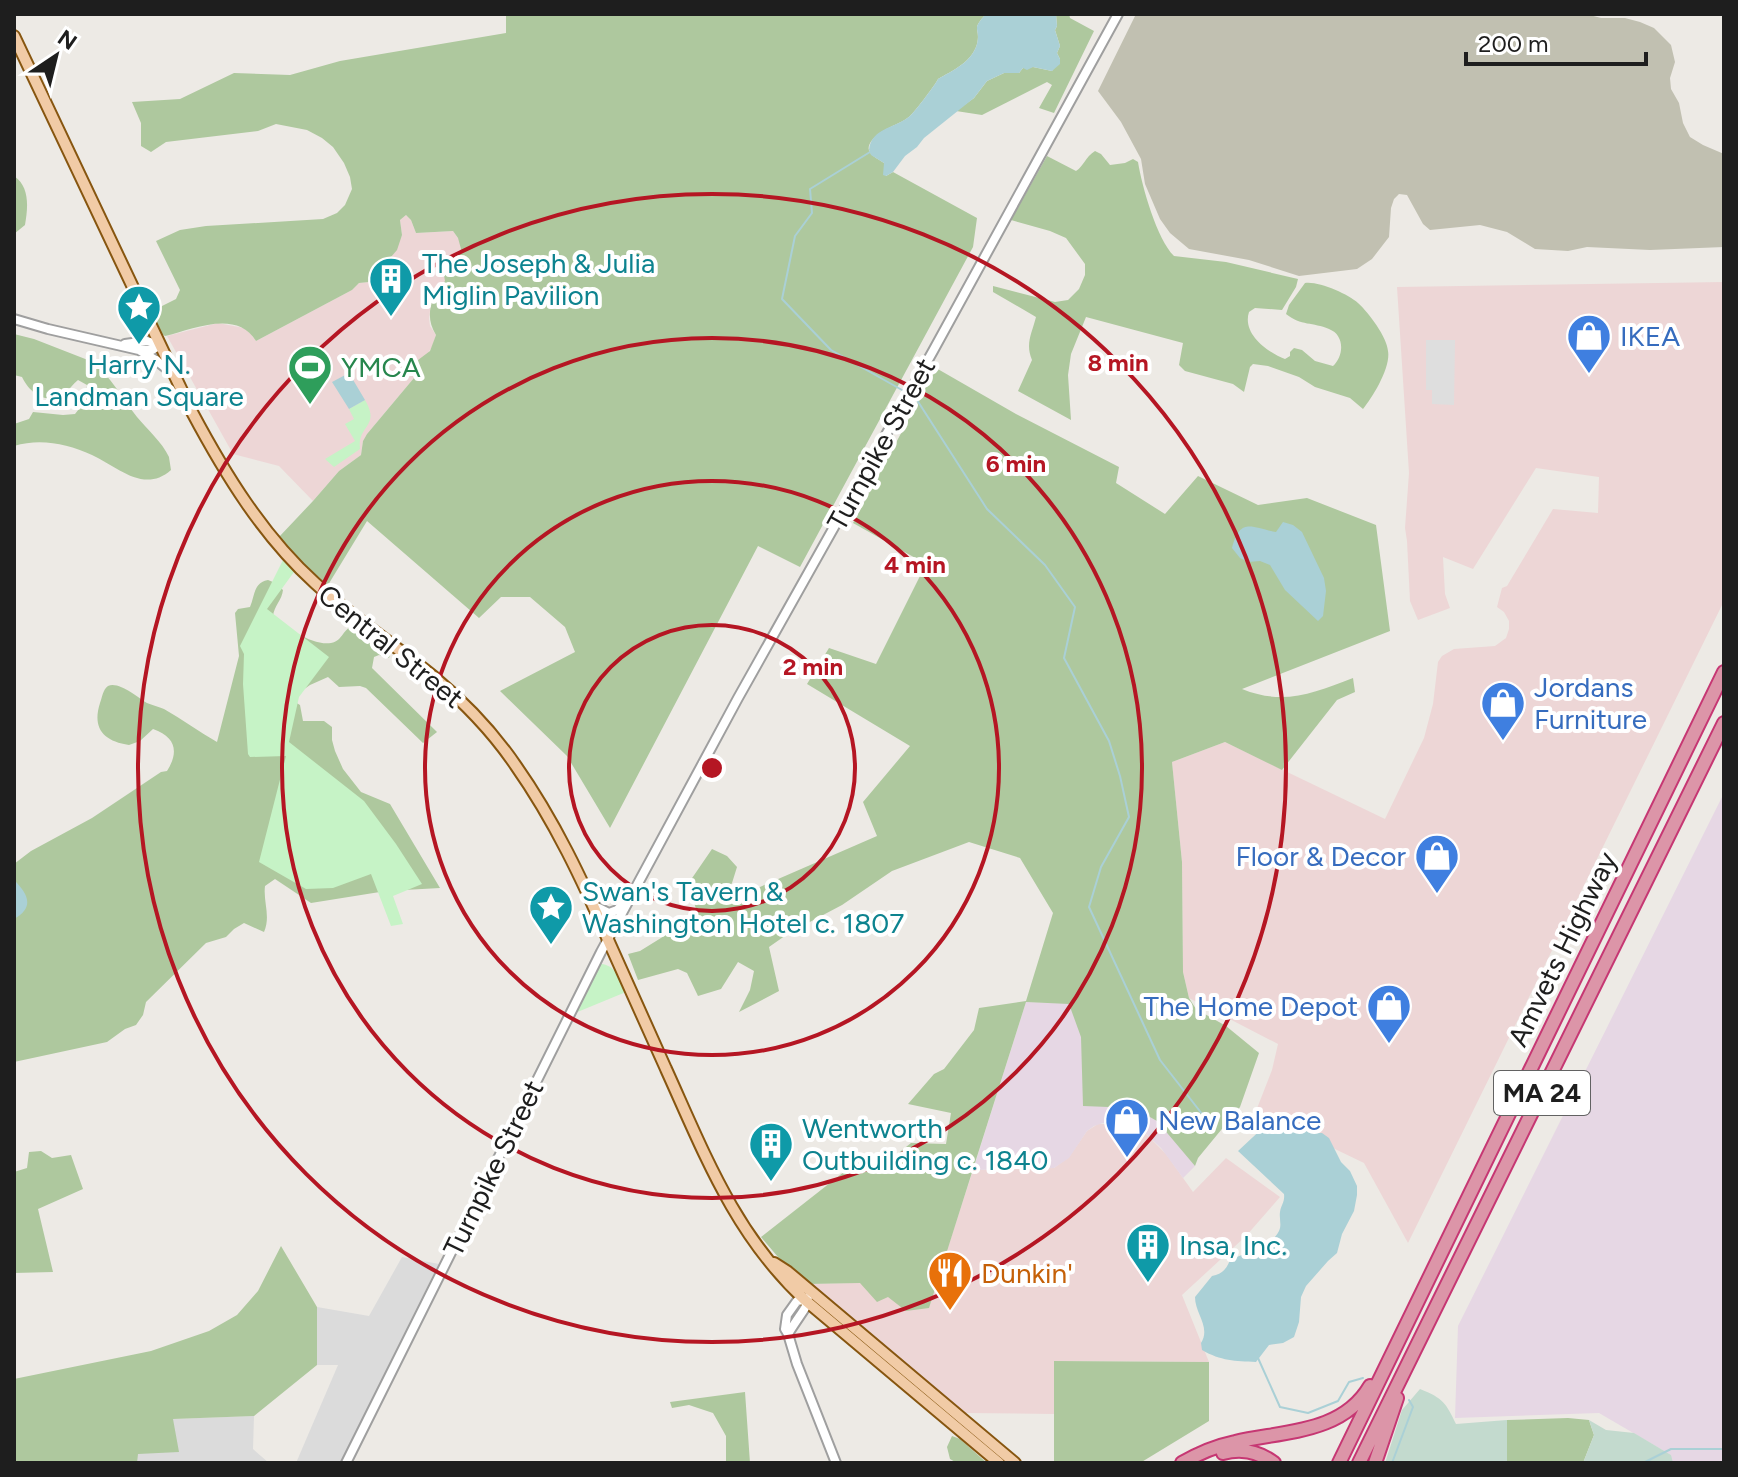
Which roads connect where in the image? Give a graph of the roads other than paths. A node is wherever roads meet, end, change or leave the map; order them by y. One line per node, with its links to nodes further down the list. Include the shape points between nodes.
1 (1118, 14): 10 (street, Turnpike Street)
2 (14, 36): 5 (main road, Central Street)
3 (14, 319): 4 (street)
4 (108, 343): 5 (street); 6 (street)
5 (160, 345): 6 (street); 7 (main road, Central Street)
6 (139, 350): 7 (street)
7 (174, 375): 11 (main road, Central Street, via 223,469 287,554 325,592 449,690 502,746 543,808)
8 (1724, 672): 14 (highway, Amvets Highway / MA 24)
9 (1724, 723): 16 (highway, Amvets Highway / MA 24)
10 (643, 874): 11 (street, Turnpike Street, via 614,912); 12 (street, Turnpike Street)
11 (593, 905): 12 (main road, Central Street)
12 (608, 939): 13 (main road, Central Street, via 715,1176 746,1232 782,1279); 17 (street, Turnpike Street)
13 (808, 1296): 15 (main road, Central Street); 18 (street, via 788,1334)
14 (1389, 1362): 21 (highway, via 1355,1406 1329,1422 1227,1444); 24 (highway, Amvets Highway / MA 24)
15 (908, 1380): 19 (main road); 20 (main road)
16 (1399, 1380): 25 (highway, Amvets Highway / MA 24); 26 (highway)
17 (346, 1463)
18 (836, 1463)
19 (999, 1463)
20 (1015, 1463)
21 (1182, 1463)
22 (1198, 1463): 23 (highway, via 1241,1450)
23 (1274, 1463)
24 (1339, 1463)
25 (1359, 1463)
26 (1375, 1463)

